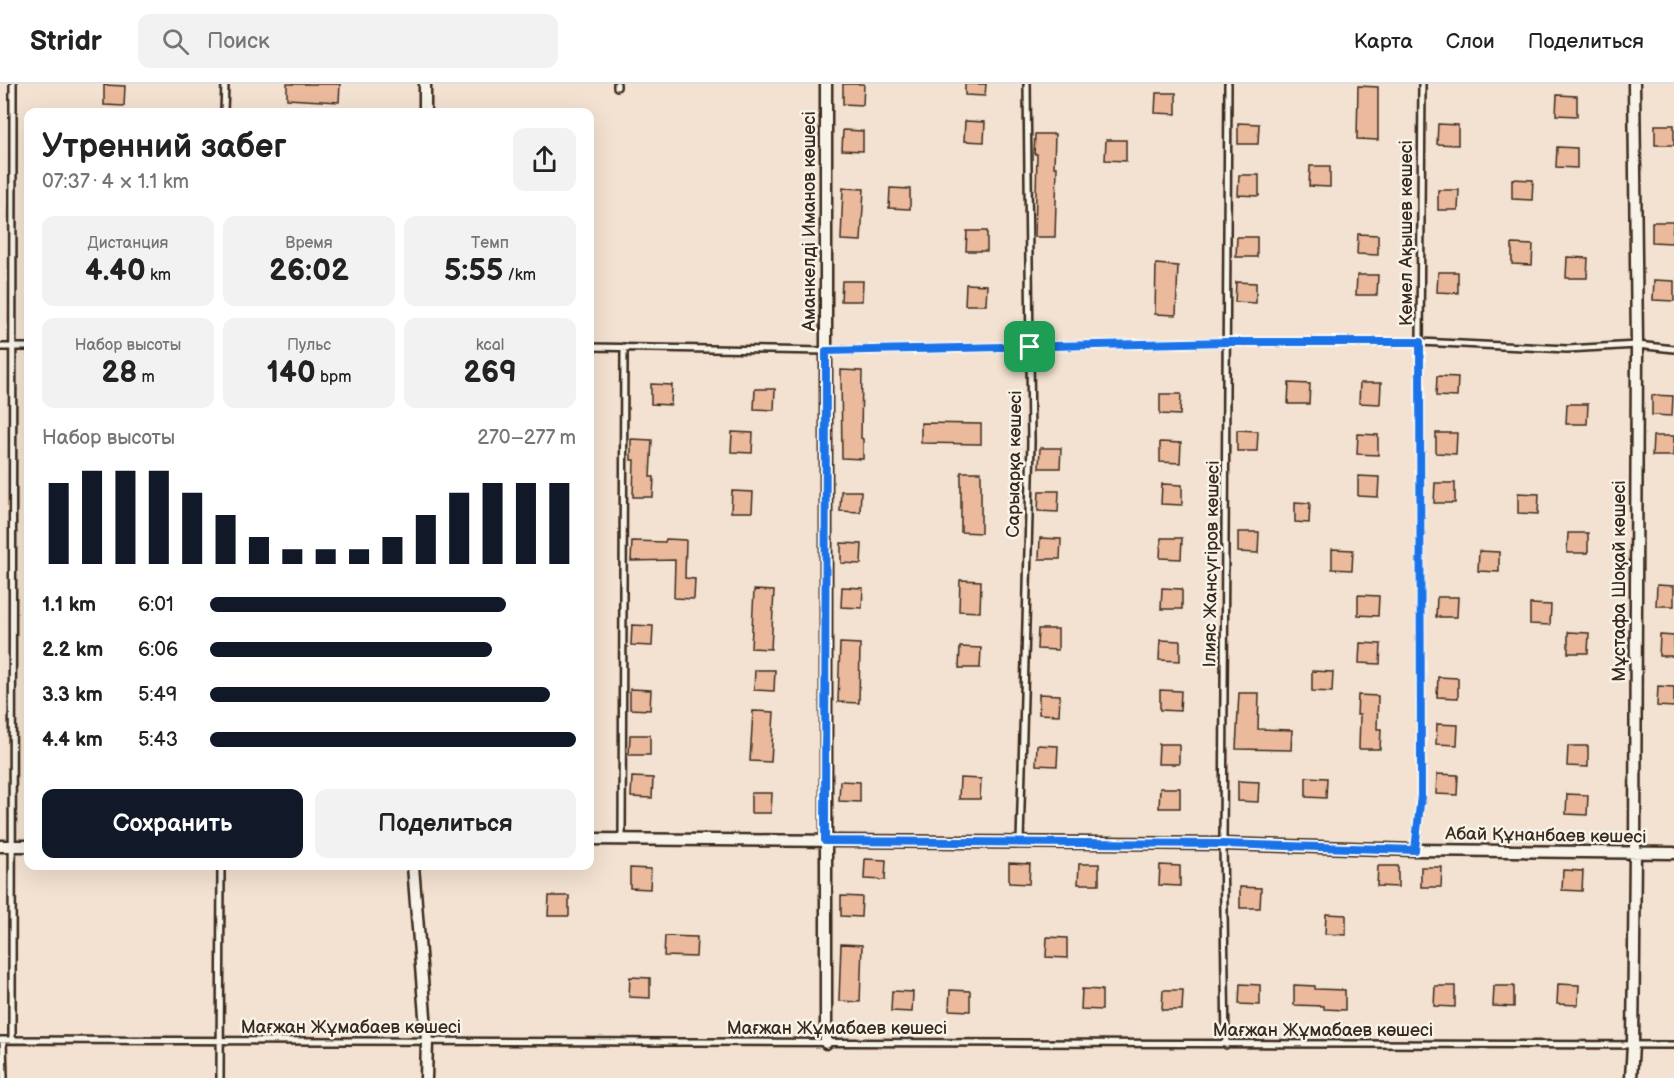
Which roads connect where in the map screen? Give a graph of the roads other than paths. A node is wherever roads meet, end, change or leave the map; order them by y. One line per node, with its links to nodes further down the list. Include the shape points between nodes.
1 (13, 84): 15 (lane)
2 (225, 84): 9 (lane)
3 (425, 84): 10 (street)
4 (826, 84): 21 (street, Аманкелді Иманов көшесі)
5 (1027, 84): 19 (lane, Сарыарқа көшесі)
6 (1228, 84): 11 (lane, Ілияс Жансүгіров көшесі)
7 (1422, 84): 12 (lane, Кемел Ақышев көшесі)
8 (1634, 84): 13 (street, Мұстафа Шоқай көшесі)
9 (224, 108)
10 (425, 108)
11 (1228, 342): 12 (lane); 19 (lane); 26 (lane, Ілияс Жансүгіров көшесі)
12 (1420, 342): 13 (lane, via 1566,349); 30 (lane, Кемел Ақышев көшесі, via 1421,795)
13 (1637, 345): 20 (lane); 31 (street, Мұстафа Шоқай көшесі)
14 (0, 347): 15 (lane)
15 (13, 347): 16 (lane); 28 (lane)
16 (24, 347)
17 (594, 347): 18 (lane)
18 (624, 347): 21 (lane); 22 (lane)
19 (1030, 347): 21 (lane); 25 (lane, Сарыарқа көшесі)
20 (1674, 349)
21 (826, 351): 24 (street, Аманкелді Иманов көшесі)
22 (622, 838): 23 (street, Абай Құнанбаев көшесі); 24 (street, Абай Құнанбаев көшесі)
23 (594, 839)
24 (825, 841): 25 (street, Абай Құнанбаев көшесі); 39 (street, Аманкелді Иманов көшесі)
25 (1020, 844): 26 (street, Абай Құнанбаев көшесі)
26 (1223, 844): 30 (street, Абай Құнанбаев көшесі); 41 (lane, Ілияс Жансүгіров көшесі)
27 (0, 846): 28 (street)
28 (13, 846): 29 (street); 36 (lane)
29 (24, 846)
30 (1415, 850): 31 (street, Абай Құнанбаев көшесі)
31 (1635, 852): 32 (street, Абай Құнанбаев көшесі); 40 (street, Мұстафа Шоқай көшесі)
32 (1674, 852)
33 (221, 870): 38 (lane)
34 (413, 870): 37 (street)
35 (2, 1040): 36 (lane, Мағжан Жұмабаев көшесі); 43 (lane)
36 (12, 1040): 38 (lane, Мағжан Жұмабаев көшесі)
37 (427, 1041): 38 (lane, Мағжан Жұмабаев көшесі); 39 (lane, Мағжан Жұмабаев көшесі); 45 (street)
38 (220, 1042): 44 (lane)
39 (826, 1043): 41 (lane, Мағжан Жұмабаев көшесі)
40 (1633, 1044): 41 (lane, Мағжан Жұмабаев көшесі); 42 (lane, Мағжан Жұмабаев көшесі); 46 (street, Мұстафа Шоқай көшесі)
41 (1226, 1045)
42 (1674, 1045)
43 (4, 1078)
44 (220, 1078)
45 (426, 1078)
46 (1631, 1078)

